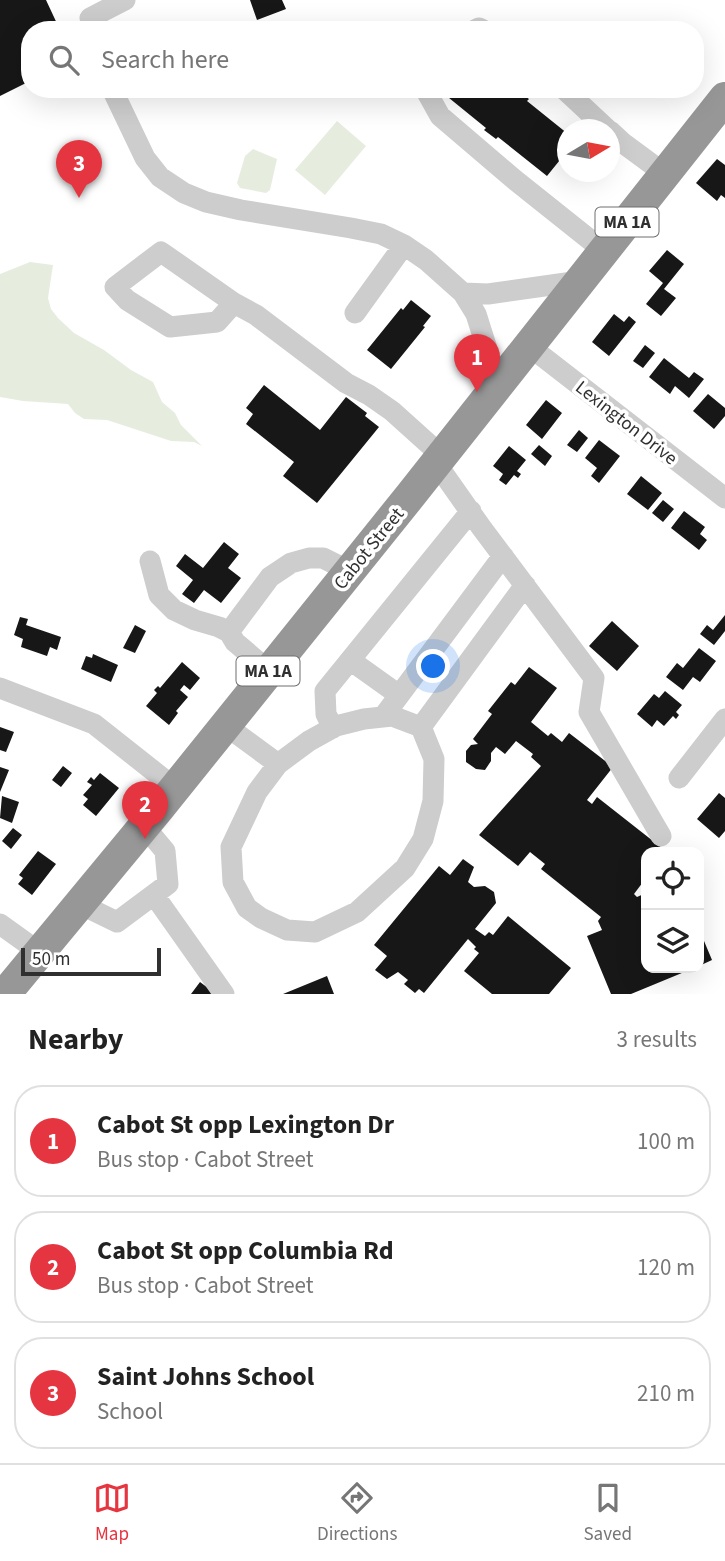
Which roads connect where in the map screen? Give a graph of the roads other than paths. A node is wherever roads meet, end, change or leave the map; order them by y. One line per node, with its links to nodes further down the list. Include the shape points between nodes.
1 (123, 1): 2 (street)
2 (87, 16)
3 (116, 98): 10 (street, via 145,158 160,177 184,193 242,211 381,234)
4 (430, 98): 11 (street, via 440,116)
5 (574, 98): 7 (street)
6 (725, 99): 9 (highway, Cabot Street / MA 1A)
7 (597, 119)
8 (620, 140): 9 (street)
9 (665, 174): 11 (highway, Cabot Street / MA 1A)
10 (404, 245): 13 (street); 15 (street)
11 (604, 251): 12 (highway, Cabot Street / MA 1A)
12 (580, 281): 13 (street, via 488,295); 16 (highway, Cabot Street / MA 1A)
13 (463, 293): 17 (street, via 488,352)
14 (234, 303): 14 (street, via 217,322 170,327 115,287 161,252); 18 (street, via 392,411)
15 (355, 313)
16 (529, 346): 17 (highway, Cabot Street / MA 1A); 19 (street, Lexington Drive)
17 (494, 391): 18 (highway, Cabot Street / MA 1A)
18 (439, 459): 20 (street); 23 (highway, Cabot Street / MA 1A)
19 (725, 498)
20 (471, 511): 21 (street); 26 (street)
21 (503, 556): 24 (street); 29 (street)
22 (150, 561): 25 (street, via 159,594 174,610)
23 (349, 571): 25 (street, via 323,558 291,563 270,577); 27 (highway, Cabot Street / MA 1A)
24 (525, 585): 33 (street); 39 (street, via 594,678 589,712)
25 (229, 632): 27 (street)
26 (351, 660): 29 (street); 34 (street, via 325,691 326,714)
27 (269, 671): 32 (highway, Cabot Street / MA 1A)
28 (0, 688): 37 (street, via 94,723)
29 (399, 695): 30 (street)
30 (383, 717): 33 (street, via 393,716); 34 (street)
31 (725, 719): 36 (street)
32 (225, 725): 35 (street); 37 (highway, Cabot Street / MA 1A)
33 (421, 727): 35 (street, via 434,759 433,801 423,839 405,868 357,912 315,932 287,930 261,918 247,908 233,881 231,847 257,792)
34 (333, 728): 35 (street)
35 (278, 764)
36 (679, 778)
37 (175, 788): 38 (highway, Cabot Street / MA 1A)
38 (144, 826): 40 (street, via 165,851 168,884); 41 (highway, Cabot Street / MA 1A)
39 (661, 836)
40 (154, 895): 41 (street, via 117,922); 45 (street)
41 (80, 904): 43 (highway, Cabot Street / MA 1A)
42 (0, 923): 43 (street)
43 (39, 952): 44 (highway, Cabot Street / MA 1A)
44 (5, 994)
45 (224, 994)

